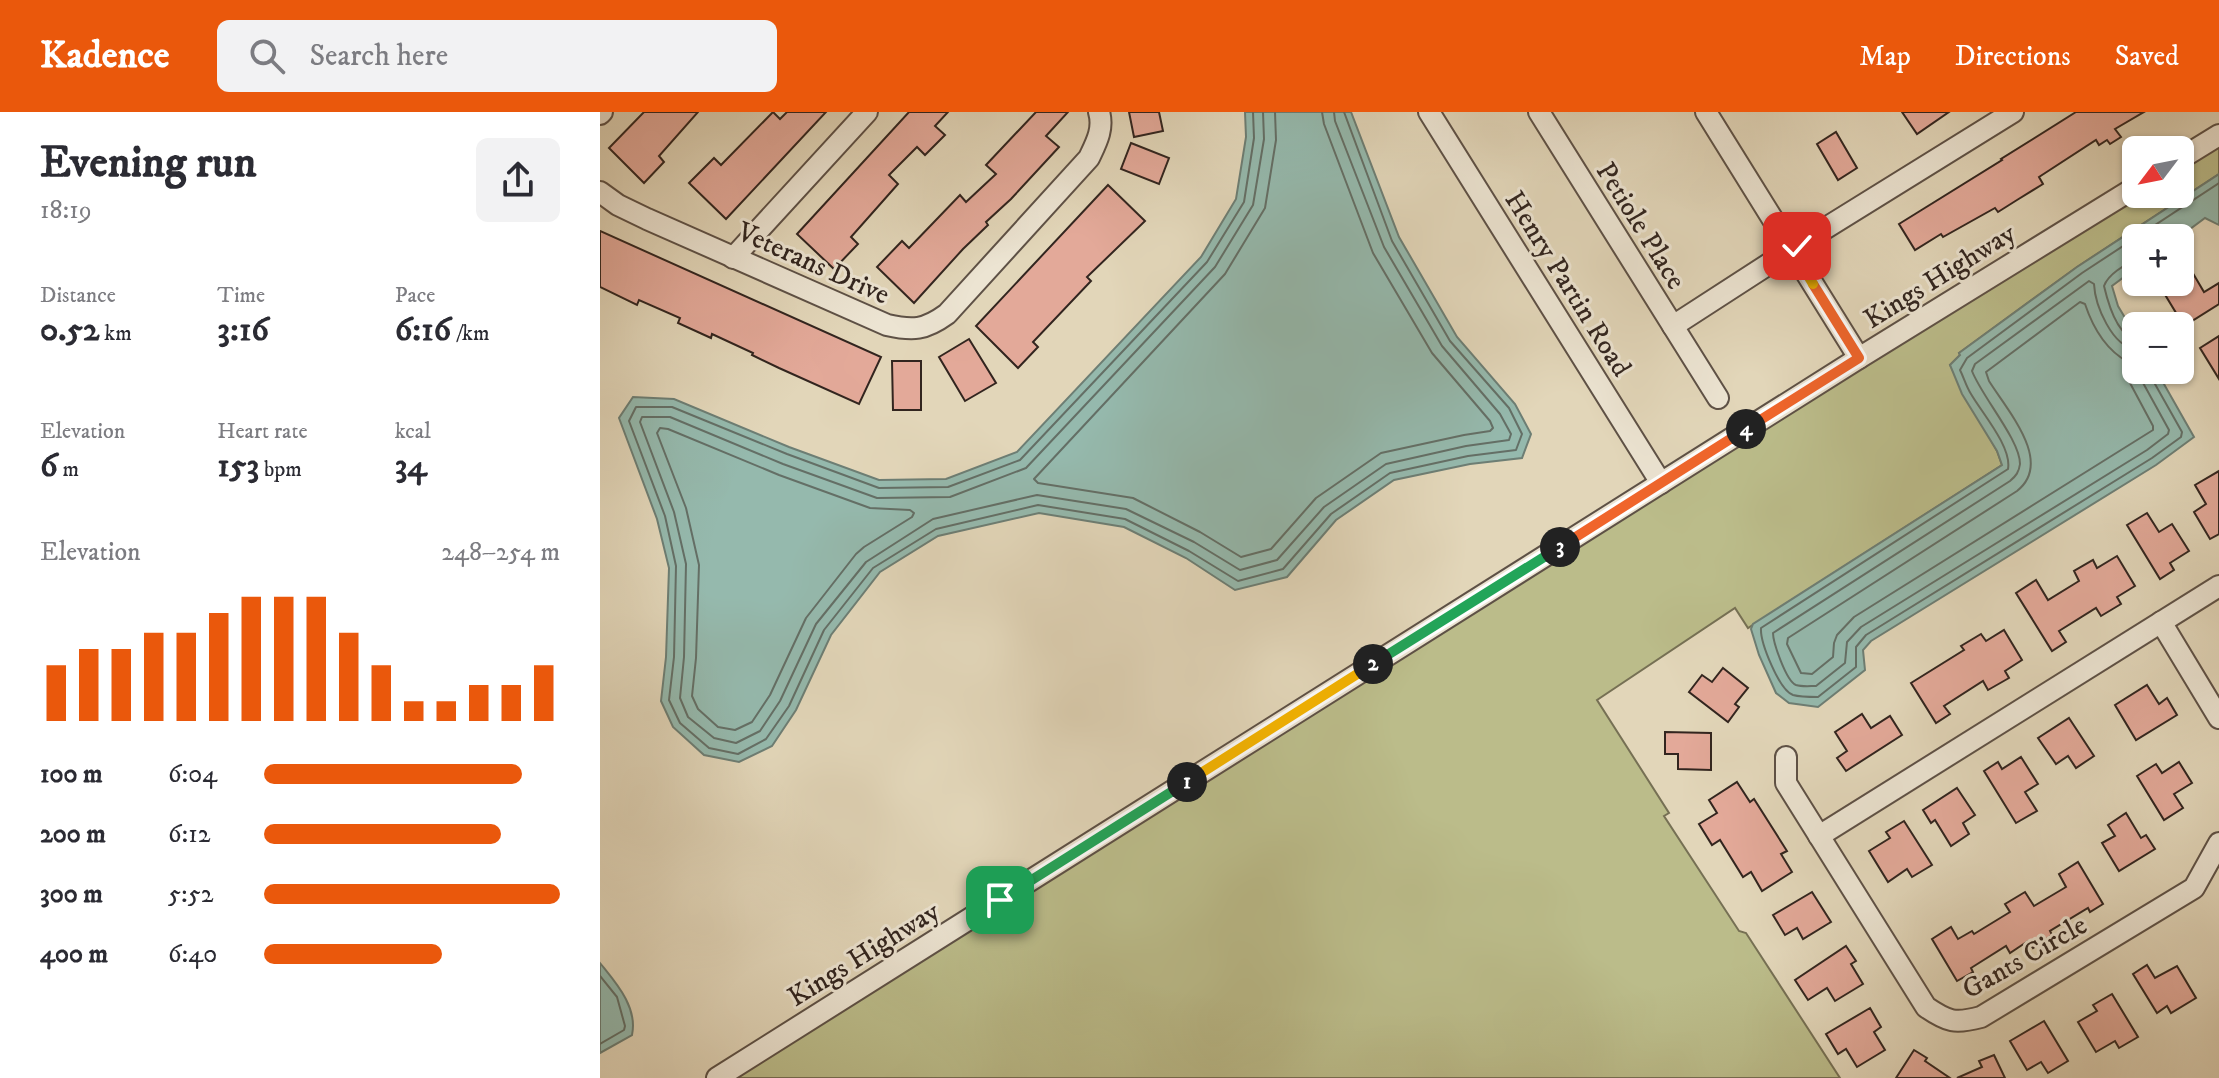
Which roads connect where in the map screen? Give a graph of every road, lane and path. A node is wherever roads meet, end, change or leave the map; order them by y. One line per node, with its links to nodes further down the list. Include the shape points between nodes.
1 (867, 112): 13 (street)
2 (1099, 112): 13 (street, Veterans Drive, via 1100,136 1089,158 933,324 906,329 887,325)
3 (1429, 112): 17 (street, Henry Partin Road)
4 (1539, 112): 14 (street, Petiole Place)
5 (1706, 112): 12 (street)
6 (1721, 112): 12 (street)
7 (2013, 112): 12 (street, Petiole Place)
8 (2219, 135): 9 (street)
9 (2194, 150)
10 (600, 192): 13 (street, Veterans Drive)
11 (2122, 196): 15 (street, Kings Highway)
12 (1797, 246): 14 (street, Petiole Place); 15 (street)
13 (733, 258)
14 (1673, 326): 16 (street, Petiole Place)
15 (1865, 354): 17 (street, Kings Highway)
16 (1718, 398)
17 (1661, 483): 24 (street, Kings Highway)
18 (2219, 586): 19 (street)
19 (2161, 622): 20 (street); 22 (street)
20 (2219, 718)
21 (1786, 757): 22 (street, Gants Circle, via 1786,783)
22 (1819, 836): 23 (street, Gants Circle, via 1926,1007 1944,1020 1960,1023 1981,1017 2194,888)
23 (2219, 843)
24 (717, 1078)

